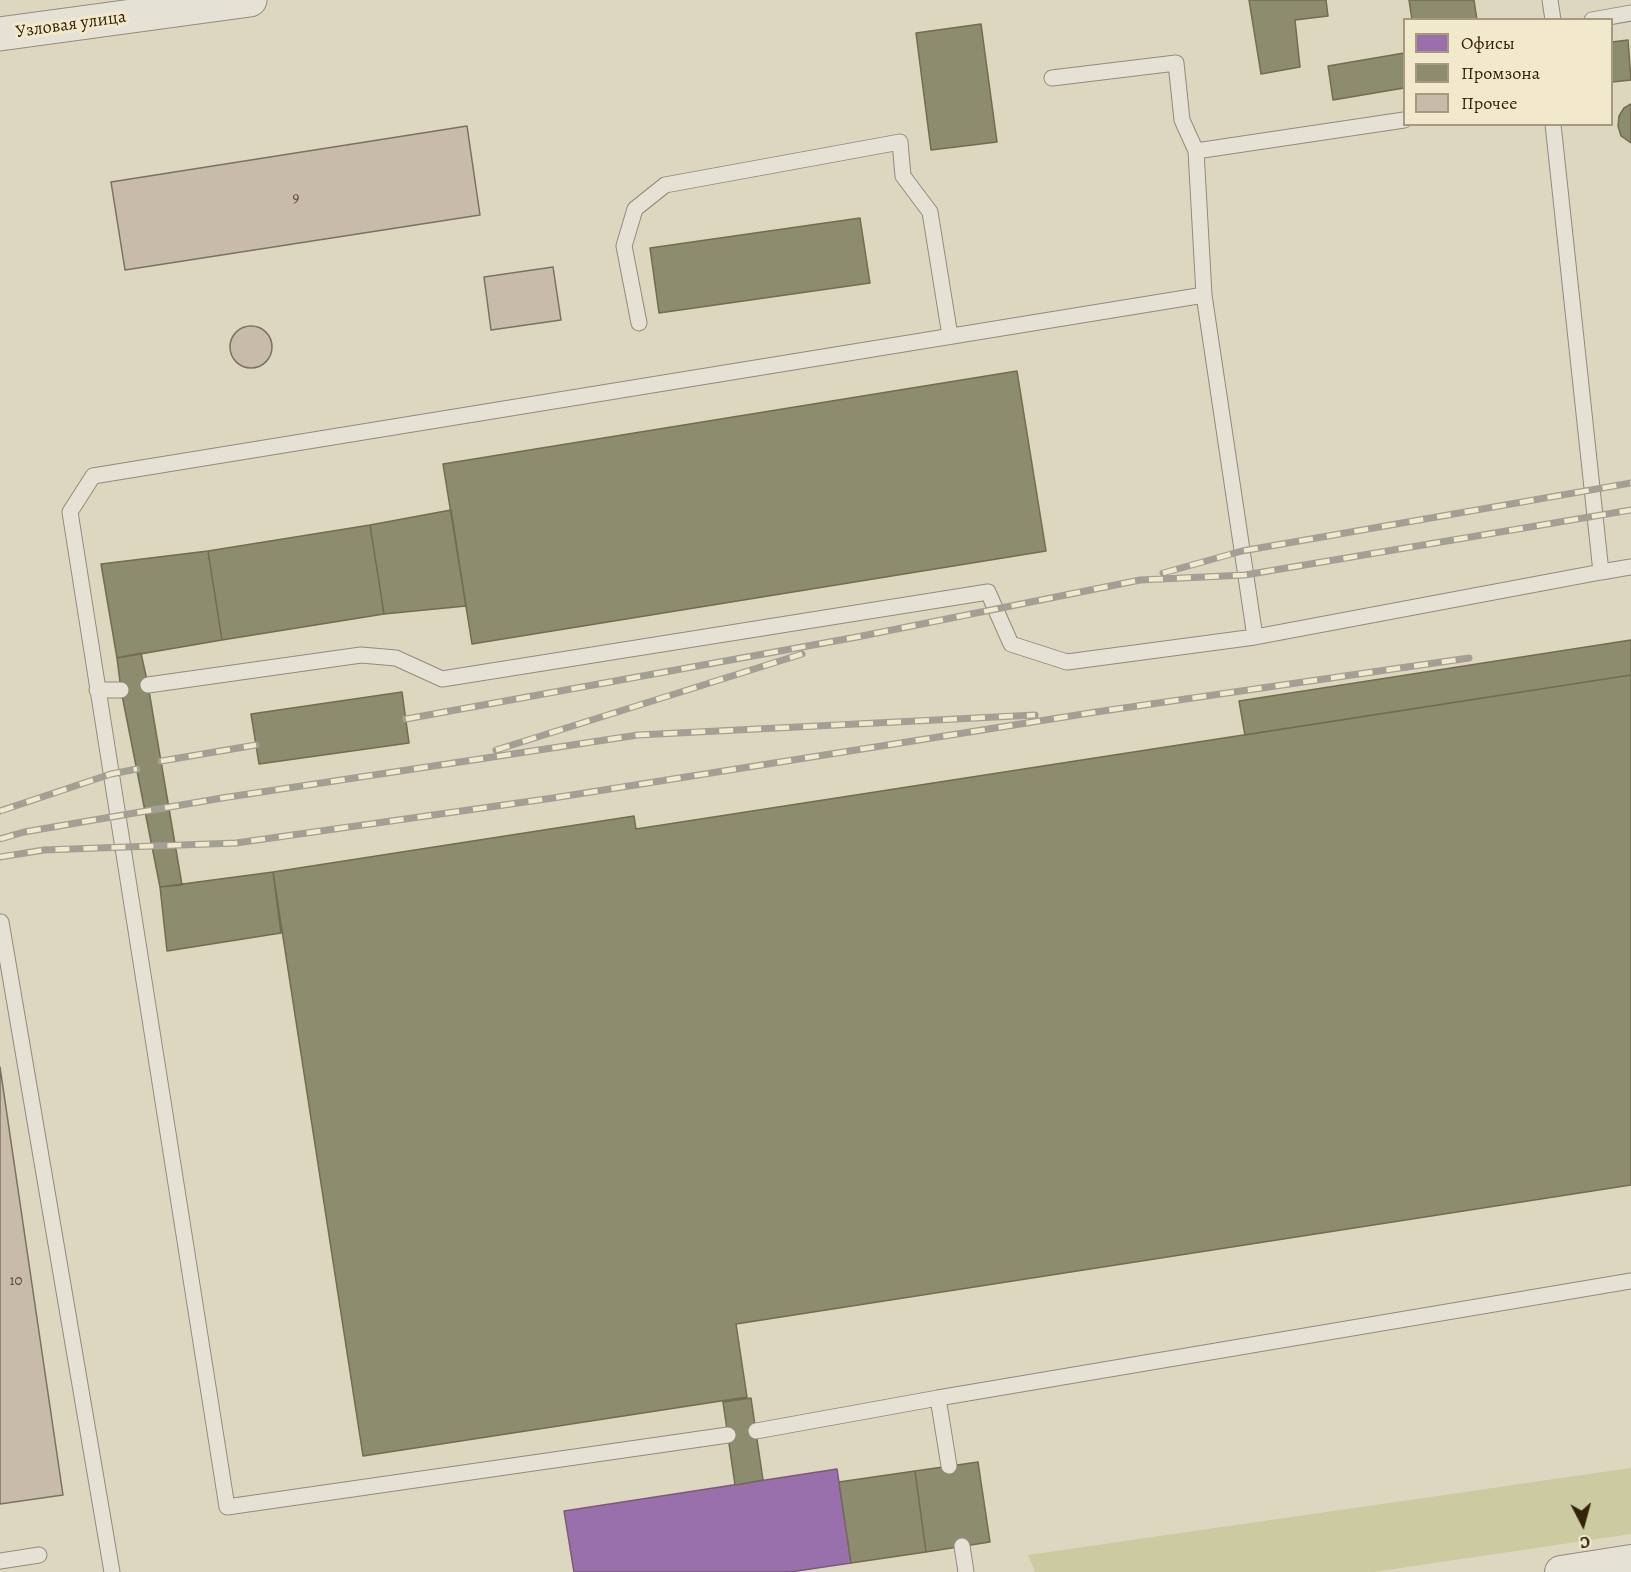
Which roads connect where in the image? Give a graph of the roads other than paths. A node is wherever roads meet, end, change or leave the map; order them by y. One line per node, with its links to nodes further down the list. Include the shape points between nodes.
1 (250, 0): 6 (street, Узловая улица)
2 (1550, 0): 4 (lane)
3 (1631, 13): 5 (lane)
4 (1553, 18)
5 (1603, 18)
6 (0, 34)
7 (1052, 78): 10 (lane, via 1176,63 1182,120)
8 (1403, 120): 10 (lane)
9 (1553, 126): 15 (lane)
10 (1196, 151): 11 (lane)
11 (1204, 295): 13 (lane); 16 (lane)
12 (639, 323): 13 (lane, via 624,246 635,210 665,184 900,142 903,176 930,212)
13 (950, 336): 18 (lane, via 93,476 70,512)
14 (1631, 567): 15 (lane)
15 (1601, 572): 16 (lane)
16 (1255, 637): 17 (lane, via 1067,662 1011,644 988,592 442,679 396,658 361,655)
17 (148, 685)
18 (97, 690): 19 (lane); 24 (lane, via 227,1507)
19 (121, 690)
20 (1, 922): 30 (lane)
21 (1631, 1281): 22 (lane)
22 (938, 1398): 23 (lane); 25 (lane)
23 (756, 1431)
24 (728, 1435)
25 (949, 1466)
26 (962, 1546): 31 (lane)
27 (39, 1555): 29 (lane)
28 (1631, 1560): 32 (street)
29 (0, 1561)
30 (112, 1572)
31 (966, 1572)
32 (1561, 1572)

